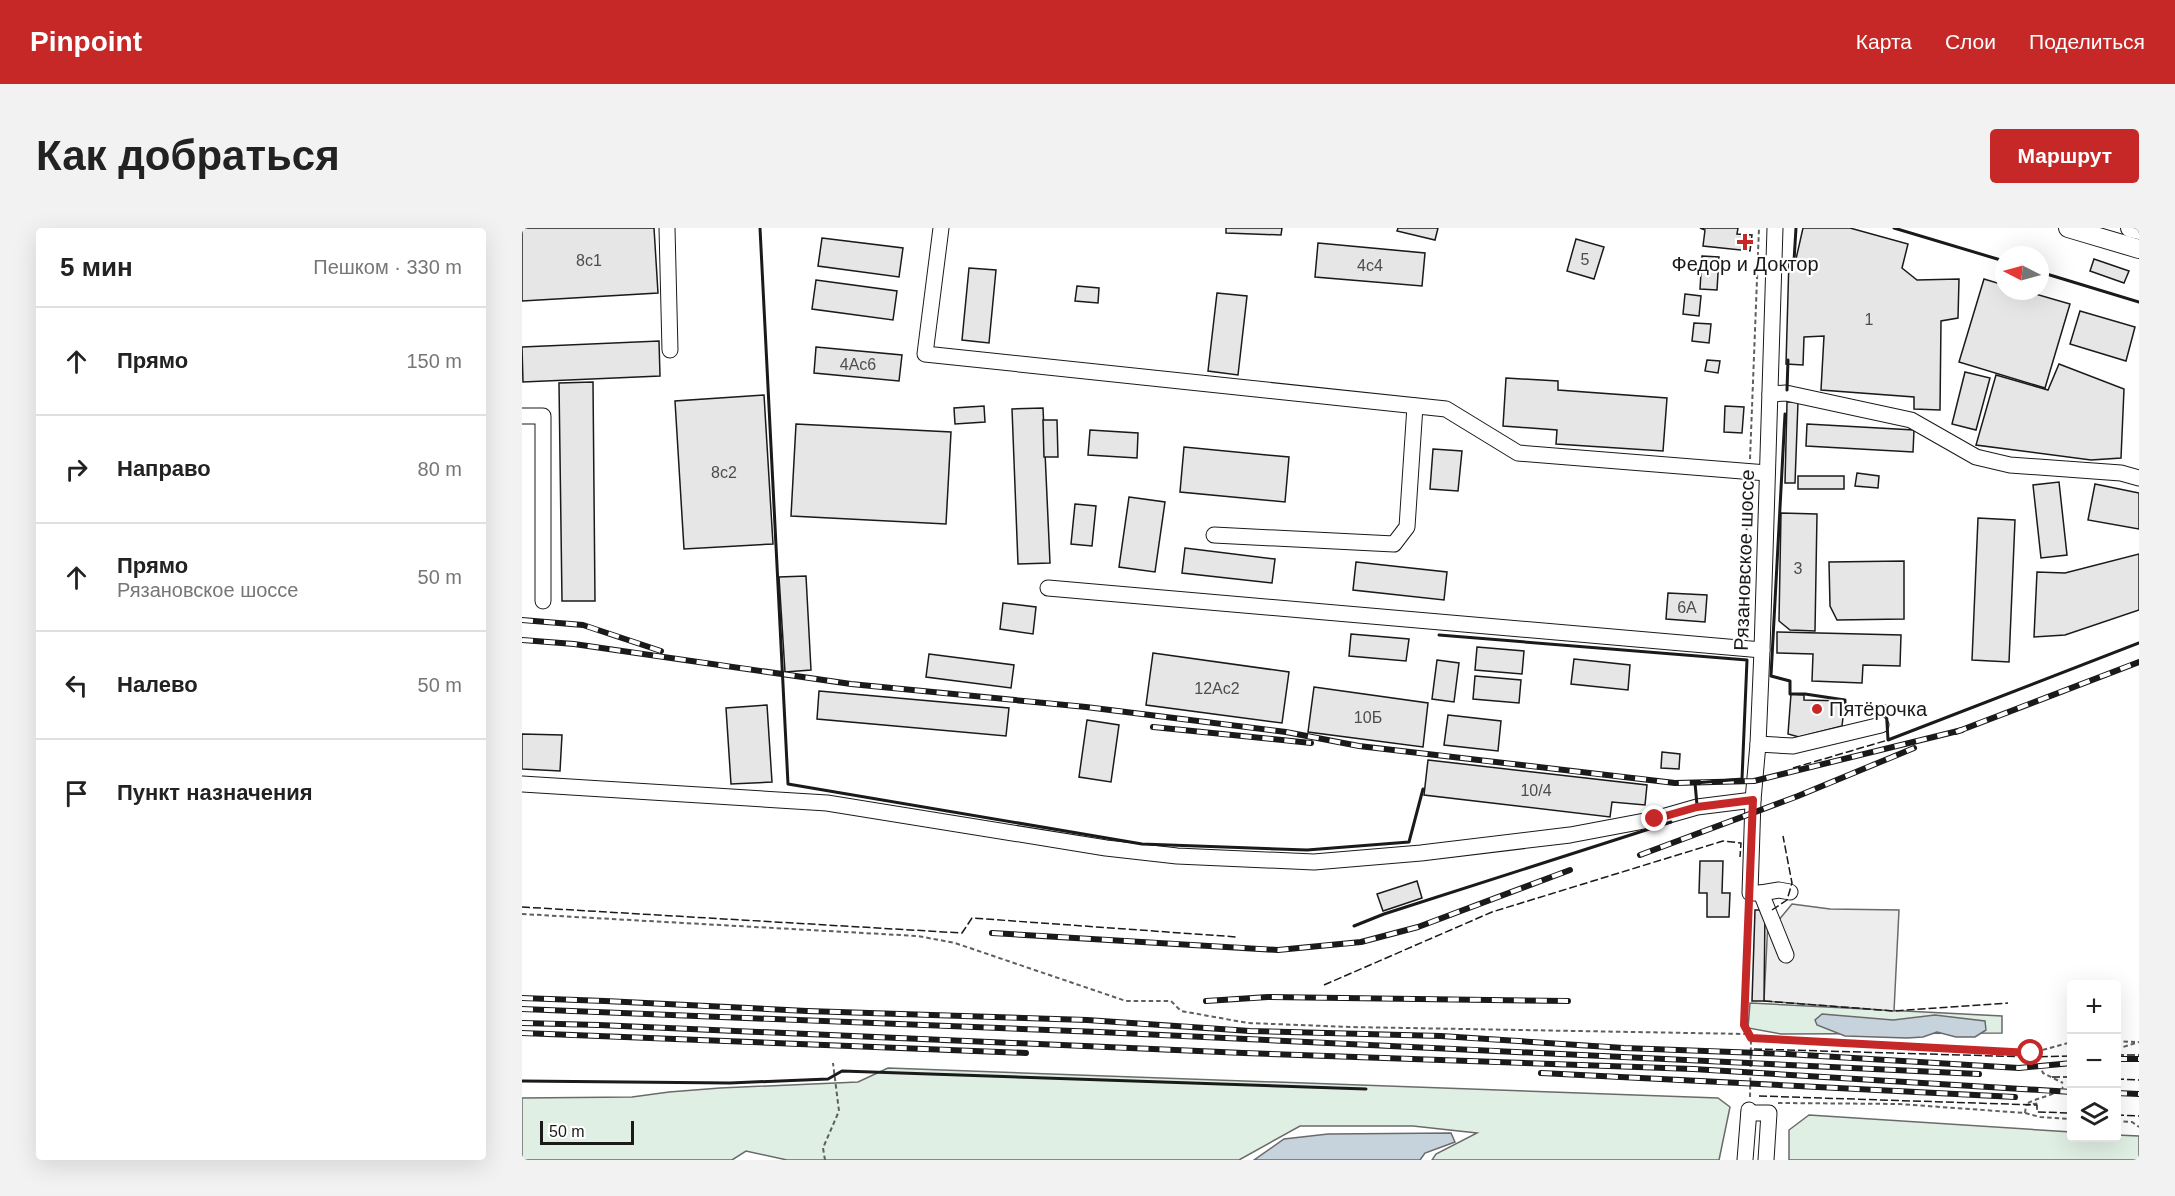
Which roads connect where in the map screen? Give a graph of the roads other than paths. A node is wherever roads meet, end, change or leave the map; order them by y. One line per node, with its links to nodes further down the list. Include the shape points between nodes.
1 (667, 228): 8 (street)
2 (941, 228): 10 (street, via 925,354)
3 (1776, 228): 9 (street, Рязановское шоссе)
4 (2068, 228): 7 (main road)
5 (2130, 228): 6 (main road)
6 (2139, 230)
7 (2139, 249)
8 (670, 350)
9 (1770, 394): 12 (street, Рязановское шоссе); 13 (street, via 1786,393 1911,420 1976,457 2010,465 2121,473)
10 (1415, 406): 12 (street, via 1446,410 1518,453); 14 (street, via 1407,527 1394,544)
11 (522, 416): 16 (street, via 543,416)
12 (1767, 473): 17 (street, Рязановское шоссе)
13 (2139, 478)
14 (1214, 535)
15 (1048, 588): 17 (street)
16 (543, 601)
17 (1759, 650): 19 (street, Рязановское шоссе)
18 (1881, 725): 19 (street, via 1793,746)
19 (1758, 744): 21 (street, Рязановское шоссе)
20 (522, 784): 21 (street, via 827,803 1106,848 1177,856 1314,862 1570,835 1697,807)
21 (1753, 800): 23 (street, Рязановское шоссе)
22 (1790, 892): 23 (street)
23 (1756, 893): 24 (street)
24 (1786, 955)
25 (1746, 1160): 26 (street, via 1749,1111 1769,1113)
26 (1766, 1160)

